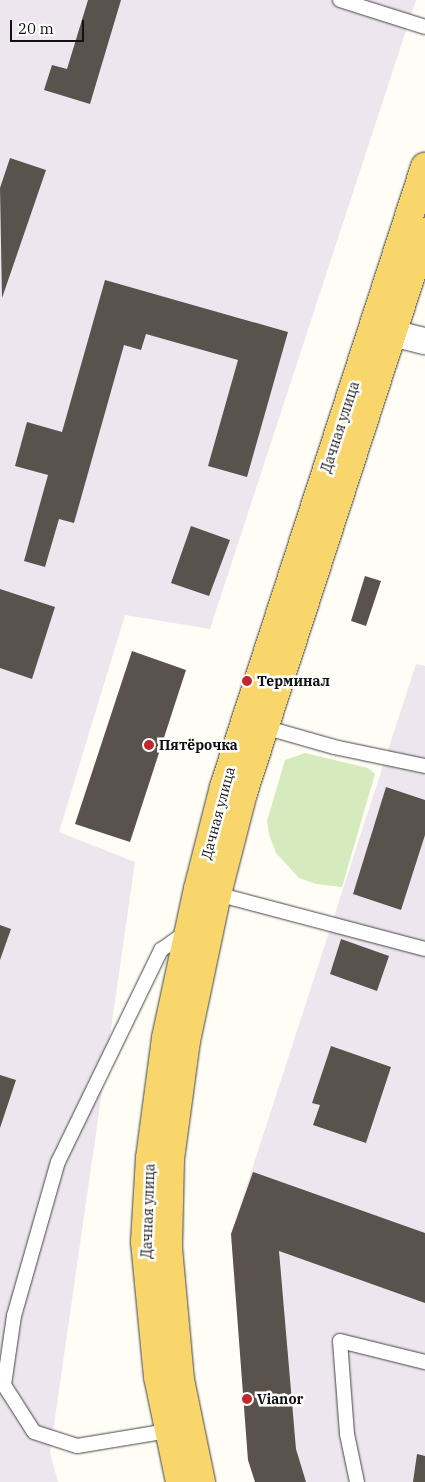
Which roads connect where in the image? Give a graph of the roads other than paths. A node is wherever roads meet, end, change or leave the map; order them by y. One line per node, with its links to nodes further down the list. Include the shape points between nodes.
1 (340, 0): 2 (lane)
2 (425, 27)
3 (425, 167): 5 (main road, Дачная улица)
4 (425, 232): 5 (main road, Дачная улица)
5 (382, 330): 6 (street); 7 (main road, Дачная улица)
6 (425, 341)
7 (254, 724): 8 (lane, via 334,747); 9 (main road, Дачная улица)
8 (425, 766)
9 (208, 891): 10 (main road, Дачная улица); 11 (lane); 15 (main road, Дачная улица, via 170,1159 168,1247 173,1323 191,1440)
10 (189, 930): 13 (main road, Дачная улица, via 166,1038 150,1158 145,1242 150,1321); 13 (lane, via 162,950 58,1162 14,1316 4,1385 34,1432 77,1446)
11 (425, 949)
12 (425, 1362): 16 (lane, via 340,1341 347,1434)
13 (168, 1431): 14 (main road, Дачная улица)
14 (180, 1482)
15 (201, 1482)
16 (357, 1482)

